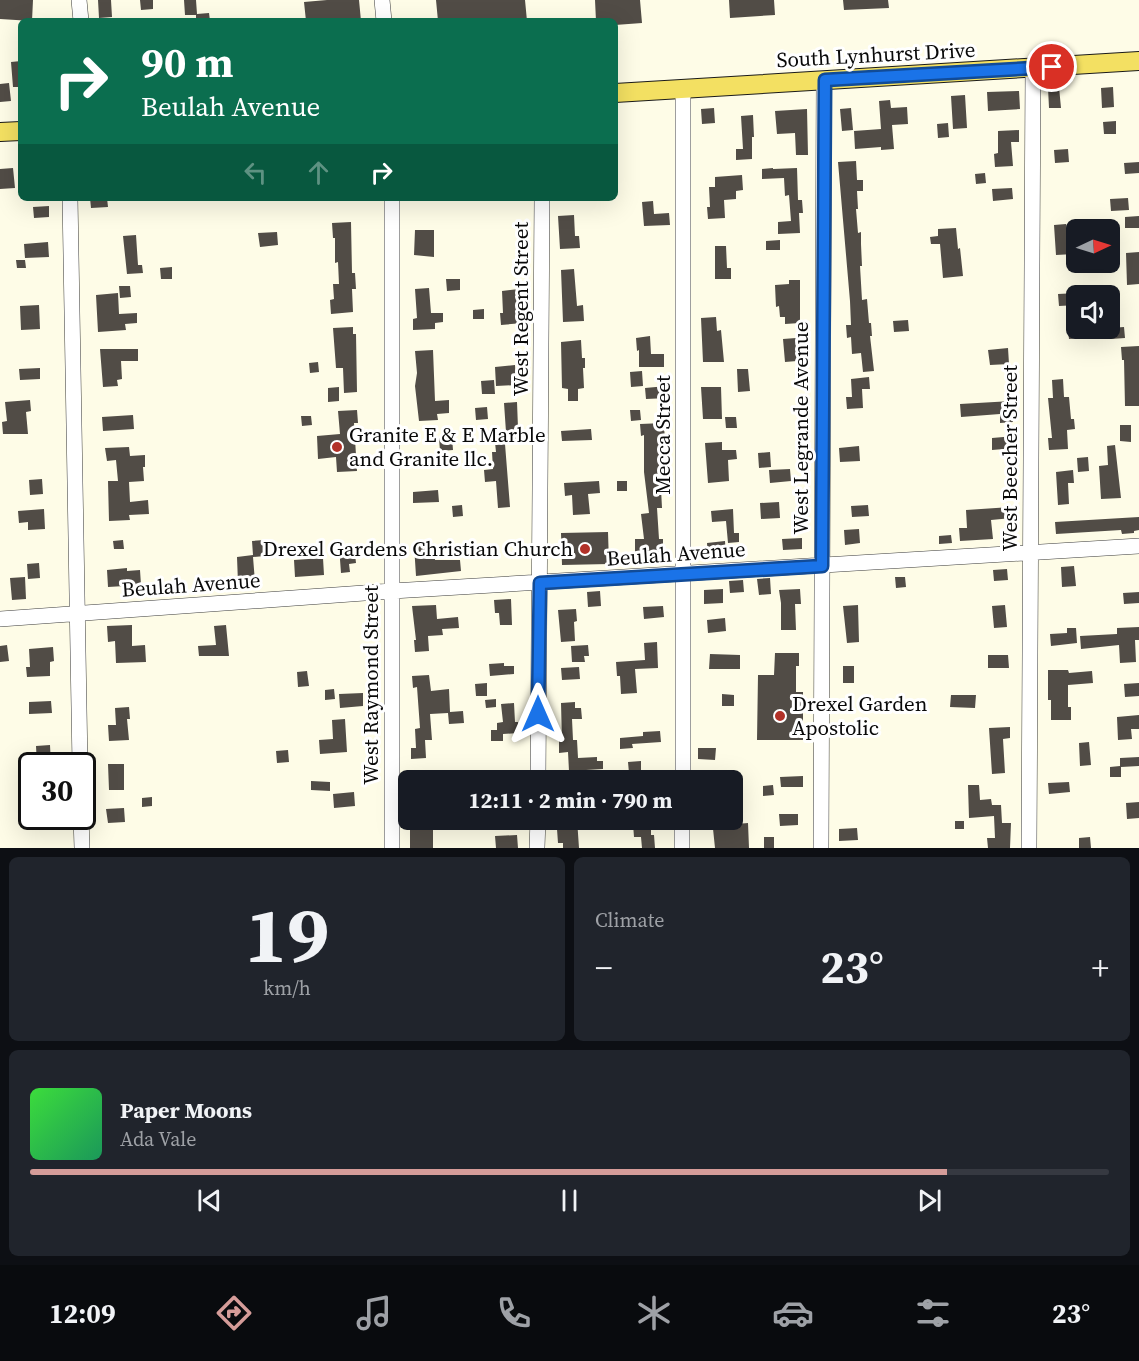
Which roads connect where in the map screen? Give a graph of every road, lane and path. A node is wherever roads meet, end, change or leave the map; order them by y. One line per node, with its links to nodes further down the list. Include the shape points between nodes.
1 (79, 0): 3 (street)
2 (382, 0): 4 (street)
3 (81, 18)
4 (384, 18)
5 (1139, 61): 6 (main road, South Lynhurst Drive)
6 (1033, 69): 7 (main road, South Lynhurst Drive); 16 (street, West Beecher Street)
7 (825, 80): 8 (main road, South Lynhurst Drive); 17 (street, West Legrande Avenue)
8 (683, 90): 9 (main road, South Lynhurst Drive); 18 (street, Mecca Street)
9 (618, 93)
10 (18, 131): 11 (main road)
11 (0, 132)
12 (70, 201): 21 (street)
13 (392, 201): 20 (street, West Raymond Street)
14 (542, 201): 19 (street, West Regent Street)
15 (1139, 546): 16 (street, Beulah Avenue)
16 (1031, 553): 17 (street, Beulah Avenue); 34 (street, West Beecher Street)
17 (822, 566): 18 (street, Beulah Avenue); 33 (street, West Legrande Avenue)
18 (684, 574): 19 (street, Beulah Avenue); 25 (street, Mecca Street)
19 (540, 583): 20 (street, Beulah Avenue); 24 (street, West Regent Street)
20 (392, 591): 21 (street, Beulah Avenue); 30 (street, West Raymond Street)
21 (76, 614): 22 (street, Beulah Avenue); 23 (street)
22 (0, 619)
23 (80, 752)
24 (538, 770)
25 (683, 770)
26 (81, 830): 29 (street)
27 (538, 830): 31 (street)
28 (682, 830): 32 (street)
29 (82, 848)
30 (392, 848)
31 (537, 848)
32 (682, 848)
33 (821, 848)
34 (1029, 848)

